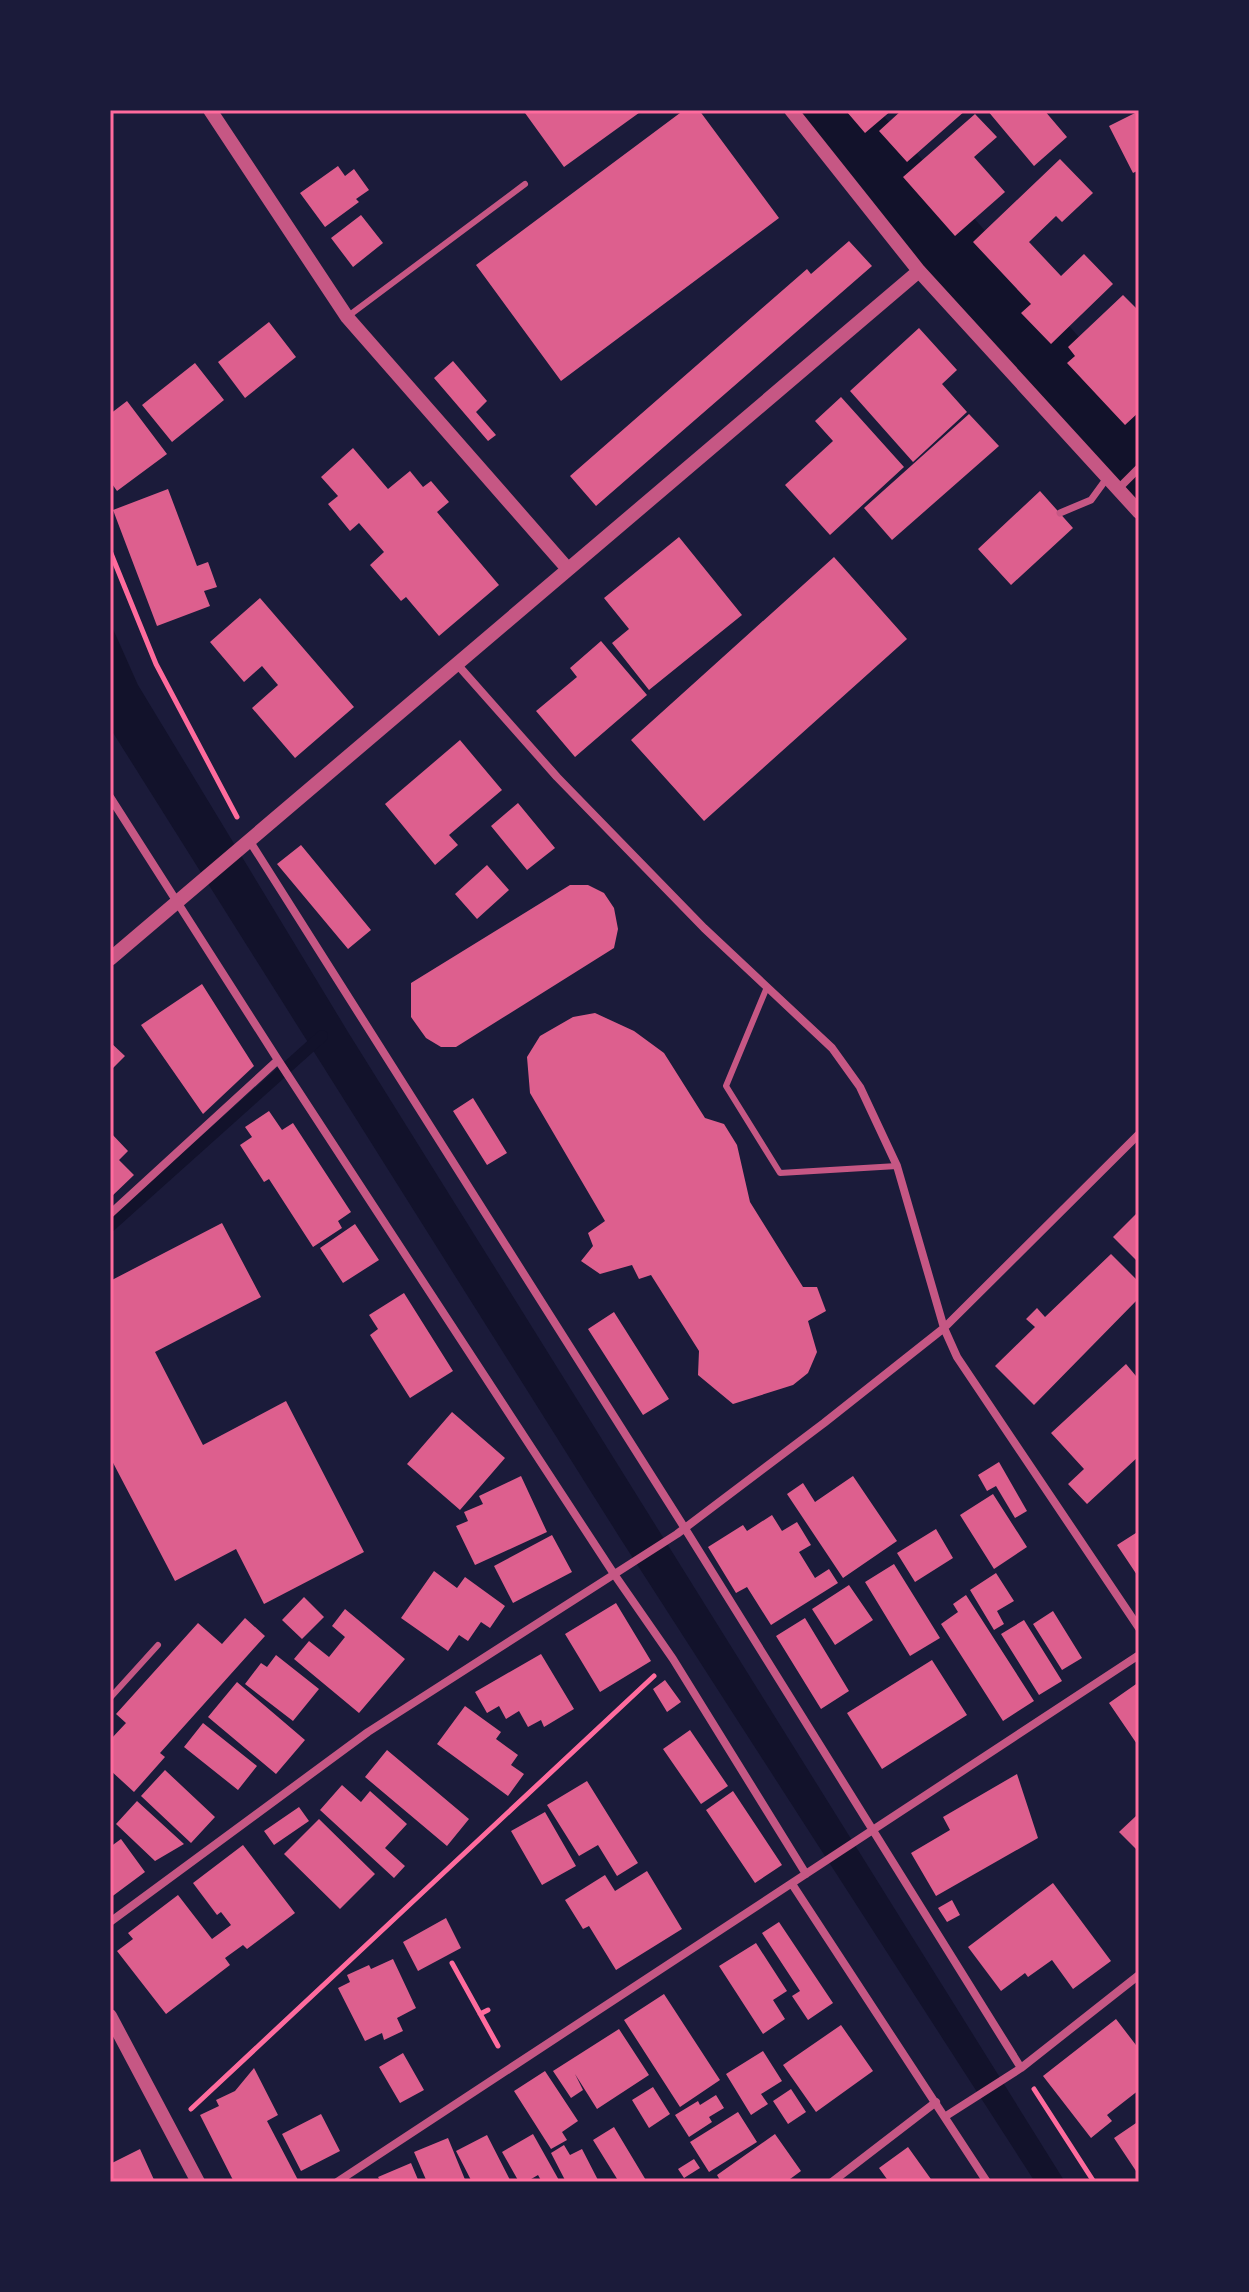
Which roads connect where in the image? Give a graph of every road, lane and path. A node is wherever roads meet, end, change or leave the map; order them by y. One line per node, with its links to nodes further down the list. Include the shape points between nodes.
1 (210, 110): 5 (street)
2 (791, 110): 4 (street)
3 (525, 184): 5 (lane)
4 (919, 271): 7 (street); 12 (street)
5 (347, 317): 12 (street)
6 (1139, 468): 8 (street)
7 (1109, 476): 8 (street); 10 (street, via 1091,500)
8 (1118, 489): 9 (street)
9 (1139, 512)
10 (1060, 513)
11 (110, 551): 15 (path, via 156,664)
12 (567, 568): 13 (street)
13 (455, 663): 15 (street); 18 (street, via 557,777)
14 (110, 797): 16 (street)
15 (246, 842): 16 (street); 24 (street)
16 (177, 902): 17 (street); 19 (street)
17 (110, 959)
18 (767, 987): 21 (street, via 832,1048 860,1087); 21 (lane, via 726,1086 780,1173)
19 (278, 1060): 22 (street); 25 (street)
20 (1139, 1134): 23 (street)
21 (897, 1166): 23 (street)
22 (110, 1214)
23 (944, 1328): 24 (street); 26 (street, via 957,1357)
24 (681, 1530): 25 (street); 31 (street)
25 (614, 1574): 29 (street); 34 (street, via 368,1732)
26 (1139, 1628)
27 (158, 1645): 30 (lane)
28 (1139, 1655): 31 (street)
29 (673, 1659): 32 (street); 44 (path)
30 (110, 1698)
31 (873, 1829): 32 (street); 41 (street)
32 (806, 1874): 33 (street)
33 (792, 1884): 40 (street); 42 (street)
34 (110, 1922)
35 (452, 1963): 38 (path)
36 (1139, 1975): 41 (street)
37 (488, 2010): 38 (path)
38 (480, 2014): 40 (path)
39 (110, 2016): 44 (street)
40 (510, 2068): 46 (street)
41 (1017, 2071): 43 (street); 49 (path)
42 (936, 2102): 43 (street); 47 (street)
43 (946, 2116): 48 (street)
44 (170, 2129): 45 (street)
45 (198, 2182)
46 (337, 2182)
47 (832, 2182)
48 (987, 2182)
49 (1094, 2182)

